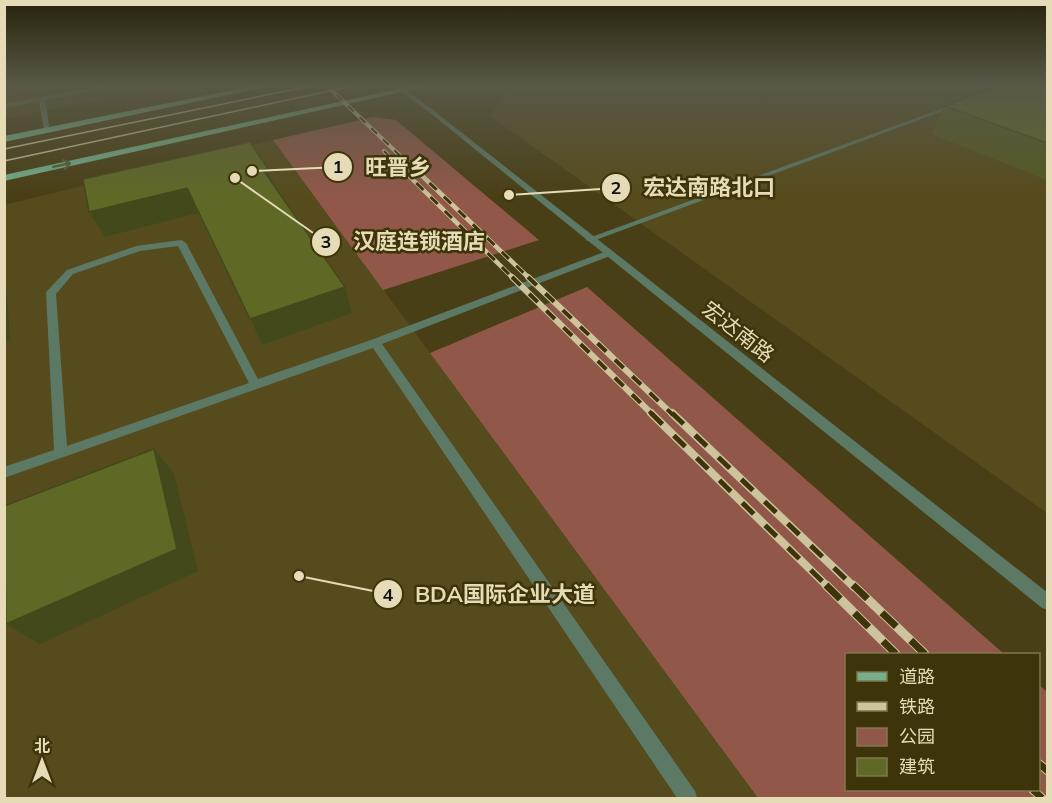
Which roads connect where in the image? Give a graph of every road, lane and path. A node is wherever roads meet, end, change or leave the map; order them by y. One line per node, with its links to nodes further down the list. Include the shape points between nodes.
1 (46, 121): 6 (street)
2 (89, 121): 6 (main road)
3 (254, 121): 8 (main road, one-way to 3)
4 (444, 121): 9 (street, 宏达南路)
5 (910, 121): 9 (street)
6 (47, 130): 7 (main road)
7 (4, 139)
8 (4, 178)
9 (590, 239): 10 (street, 宏达南路)
10 (607, 254): 11 (street); 15 (street, 宏达南路)
11 (375, 343): 12 (street); 16 (street)
12 (255, 384): 13 (street); 13 (street, via 181,243 139,248 70,272 51,293)
13 (61, 452): 14 (street)
14 (4, 473)
15 (1047, 603)
16 (688, 798)

